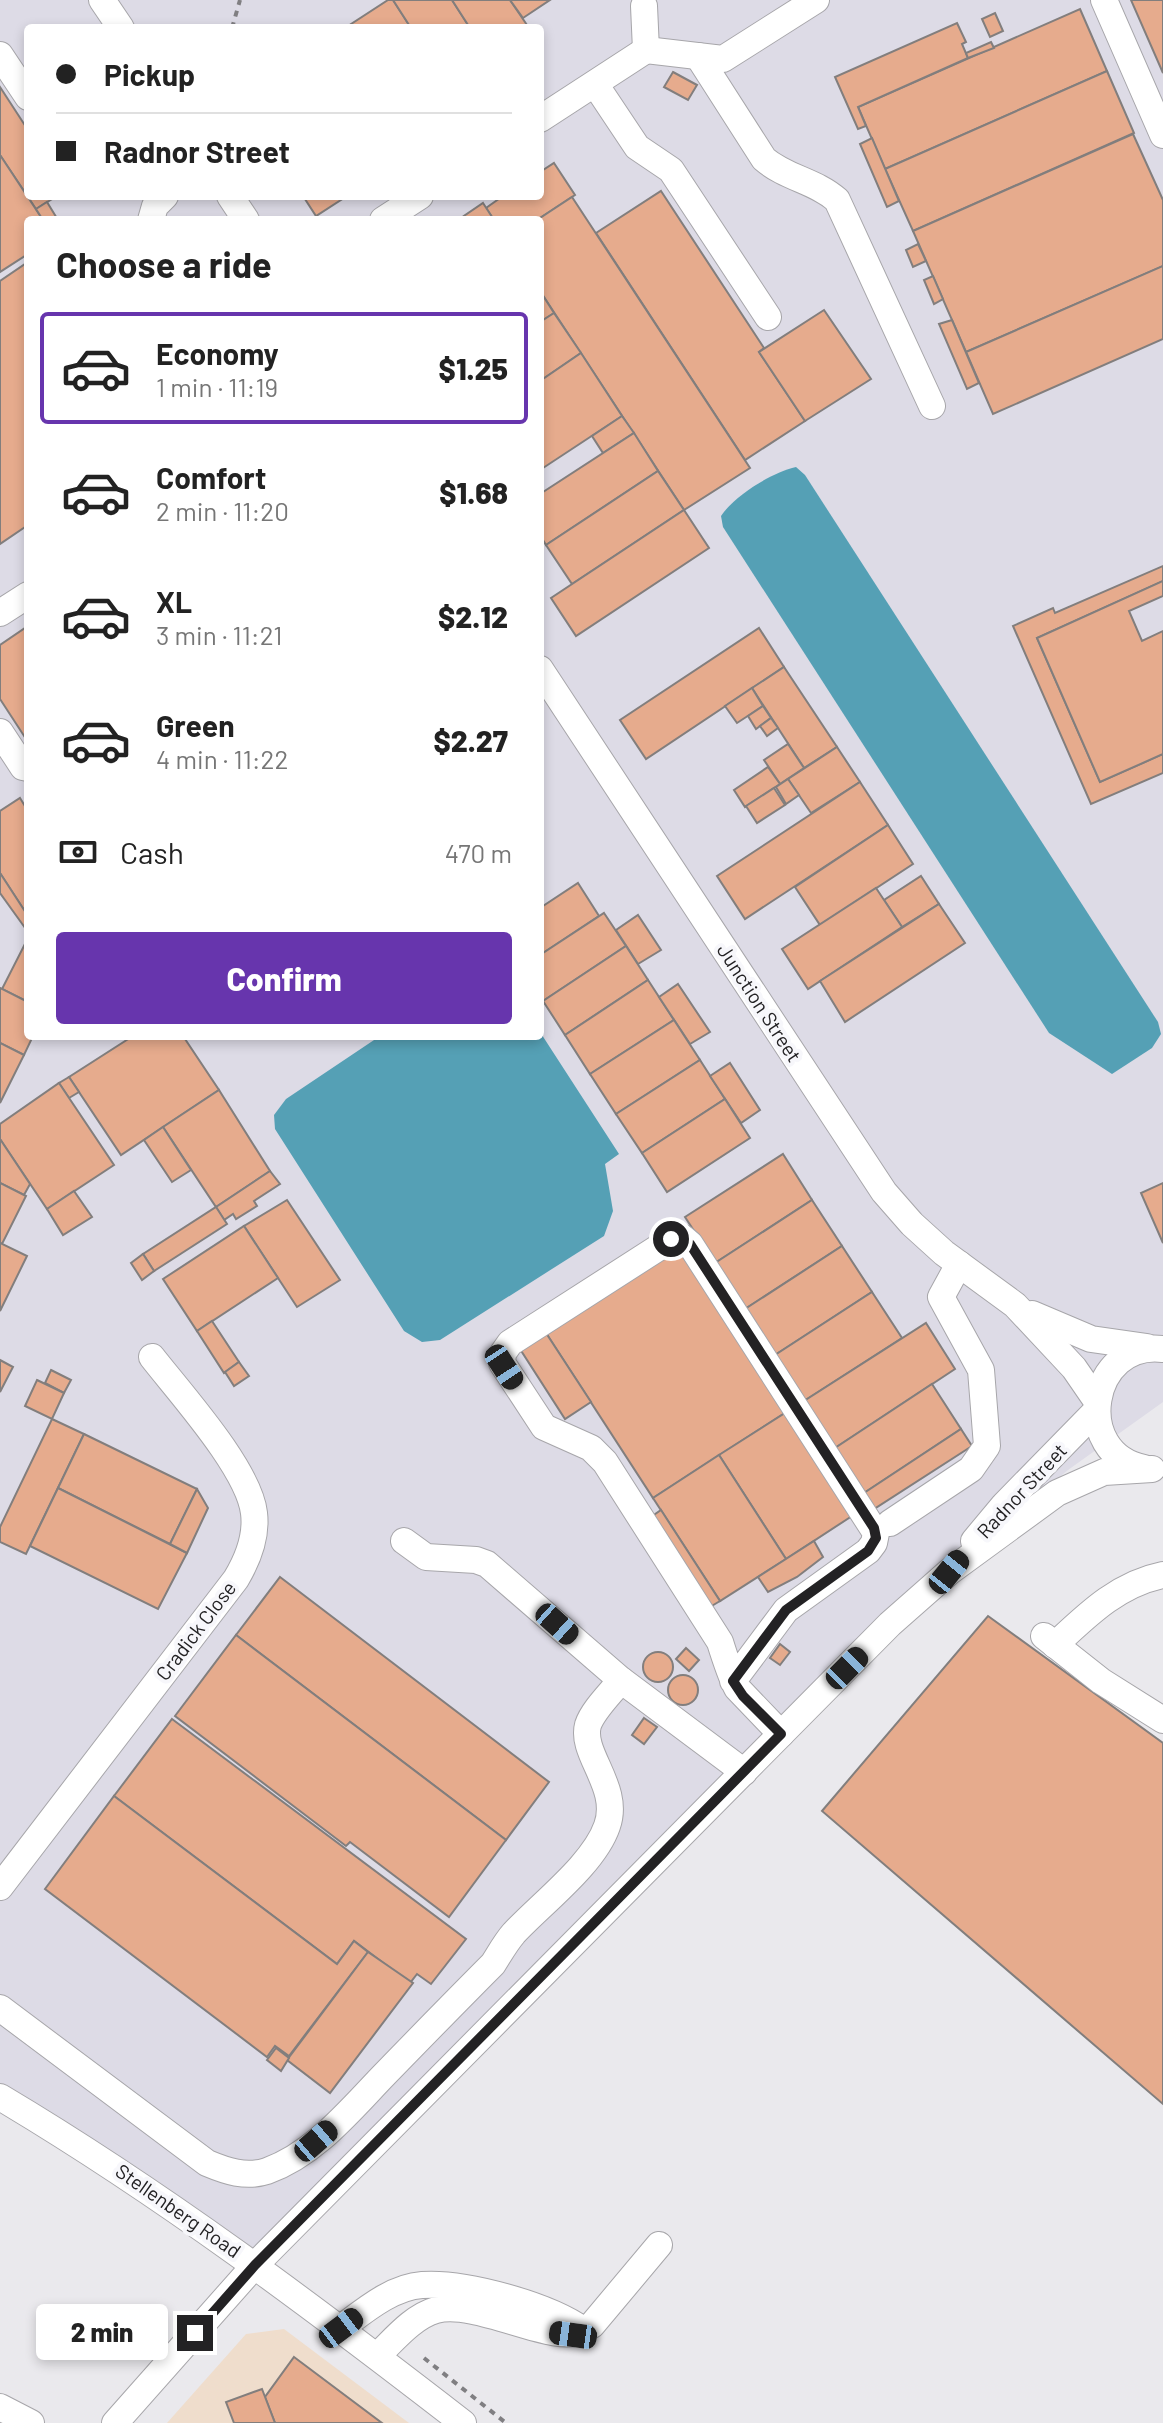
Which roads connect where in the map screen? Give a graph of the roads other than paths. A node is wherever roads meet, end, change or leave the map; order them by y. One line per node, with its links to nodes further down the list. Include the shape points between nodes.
1 (102, 0): 5 (street)
2 (816, 0): 8 (street, via 723,59)
3 (1104, 0): 12 (street)
4 (644, 6): 6 (street)
5 (118, 24)
6 (646, 50): 8 (street); 9 (street)
7 (0, 55): 10 (street)
8 (698, 56): 16 (street, via 764,159 837,200)
9 (595, 84): 11 (street); 15 (street, via 637,147 671,170)
10 (24, 91)
11 (544, 116)
12 (1163, 135)
13 (414, 200): 14 (street)
14 (389, 216)
15 (768, 317)
16 (932, 406)
17 (24, 598): 18 (street)
18 (0, 613)
19 (545, 686): 22 (street, Junction Street, via 872,1175 912,1224)
20 (0, 732): 21 (street)
21 (24, 767)
22 (959, 1264): 23 (street, Junction Street); 28 (street, via 941,1297 981,1370 987,1446 971,1469)
23 (1015, 1305): 24 (street, Junction Street, via 1091,1339); 26 (street, Junction Street, via 1074,1368)
24 (1159, 1348): 26 (street, Radnor Street, via 1133,1353 1113,1367)
25 (152, 1357): 37 (street, Cradick Close, via 202,1419 244,1484 254,1512 250,1549 236,1579)
26 (1096, 1406): 27 (street, Junction Street, via 1104,1439 1113,1451 1124,1460); 30 (street, Radnor Street)
27 (1159, 1469): 30 (street, Radnor Street, via 1112,1470 1079,1482 1040,1503)
28 (890, 1523)
29 (404, 1541): 32 (street, via 426,1557 487,1564)
30 (949, 1572): 35 (street, Radnor Street)
31 (1163, 1575): 34 (street, via 1131,1585 1049,1640)
32 (621, 1680): 36 (street); 38 (street, via 588,1725 611,1806 597,1846 511,1936 493,1964 298,2155 263,2172 243,2174 207,2163)
33 (733, 1681): 33 (street, via 786,1610 868,1551 876,1533 690,1244 675,1237 510,1343 502,1363 544,1427 591,1448 605,1462 720,1642); 35 (street)
34 (1163, 1720)
35 (781, 1734): 36 (street, Radnor Street)
36 (744, 1772): 41 (street, Radnor Street)
37 (0, 1887)
38 (0, 2008)
39 (0, 2097): 41 (street, Stellenberg Road, via 89,2150)
40 (659, 2245): 43 (street)
41 (255, 2265): 42 (street, Stellenberg Road); 47 (street, Radnor Street)
42 (341, 2328): 43 (street, via 370,2306 421,2285 509,2299); 44 (street, Stellenberg Road)
43 (583, 2330): 44 (street, via 573,2335 549,2331 453,2308 423,2316)
44 (377, 2356): 48 (street, Stellenberg Road)
45 (0, 2407): 46 (street)
46 (31, 2423)
47 (115, 2423)
48 (463, 2423)

